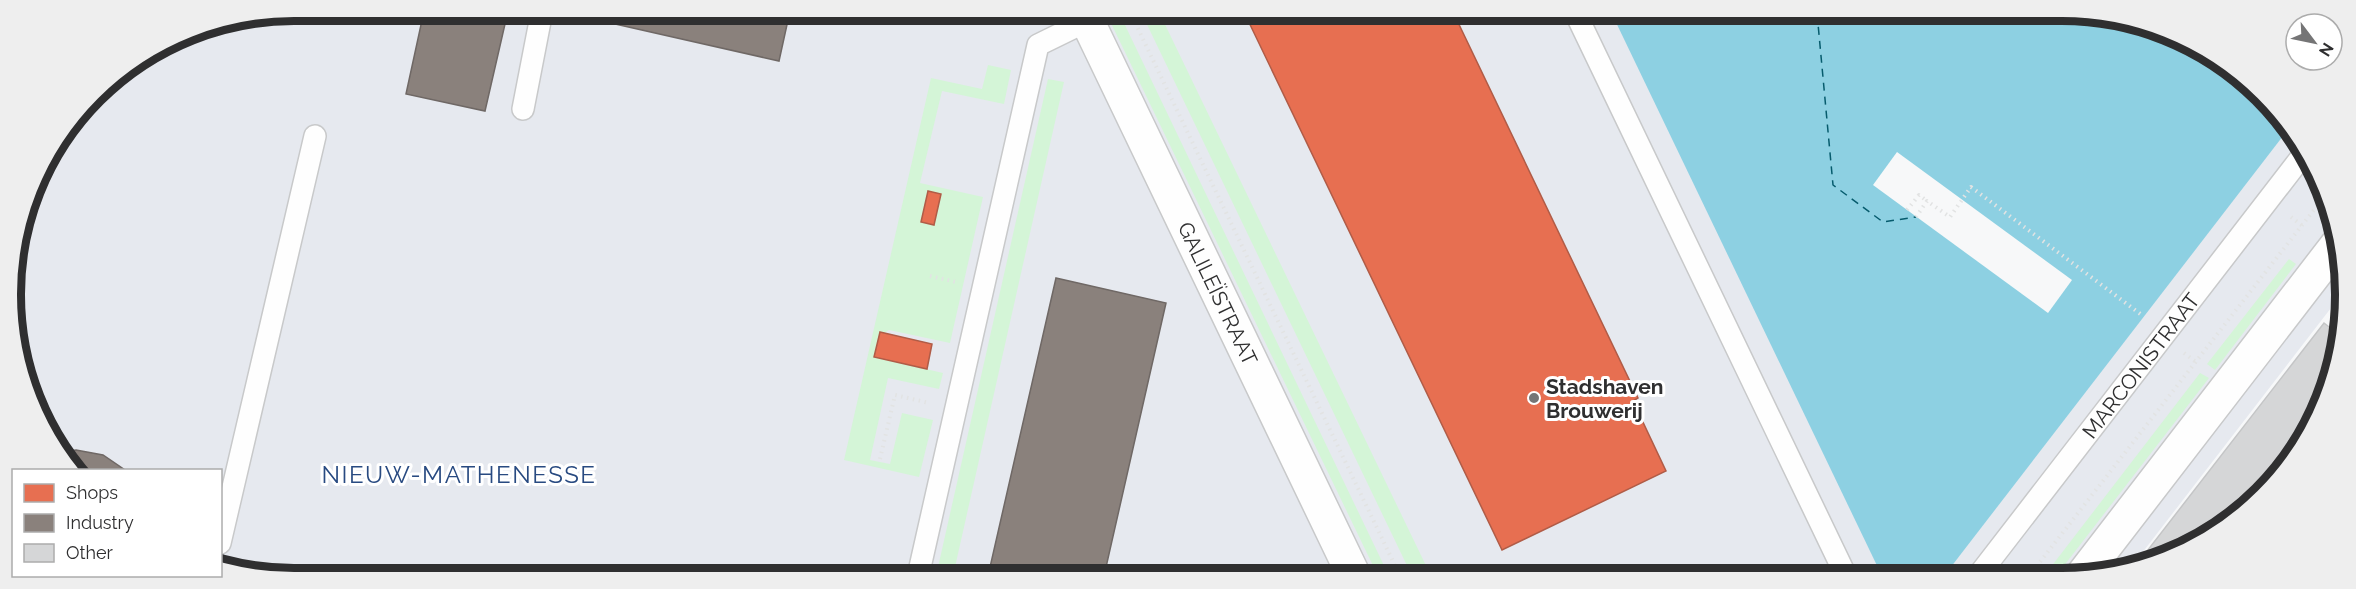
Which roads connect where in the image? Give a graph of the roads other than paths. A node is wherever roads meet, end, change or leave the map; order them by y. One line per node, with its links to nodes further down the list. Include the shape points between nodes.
1 (540, 21): 5 (lane)
2 (1077, 21): 11 (lane, via 1038,45)
3 (1087, 21): 12 (street, GALILEÏSTRAAT)
4 (1579, 21): 13 (lane)
5 (523, 109)
6 (315, 136): 9 (lane)
7 (2299, 160): 14 (lane, MARCONISTRAAT)
8 (2332, 254): 10 (street)
9 (222, 534)
10 (2089, 566)
11 (920, 568)
12 (1350, 568)
13 (1842, 568)
14 (1984, 568)

